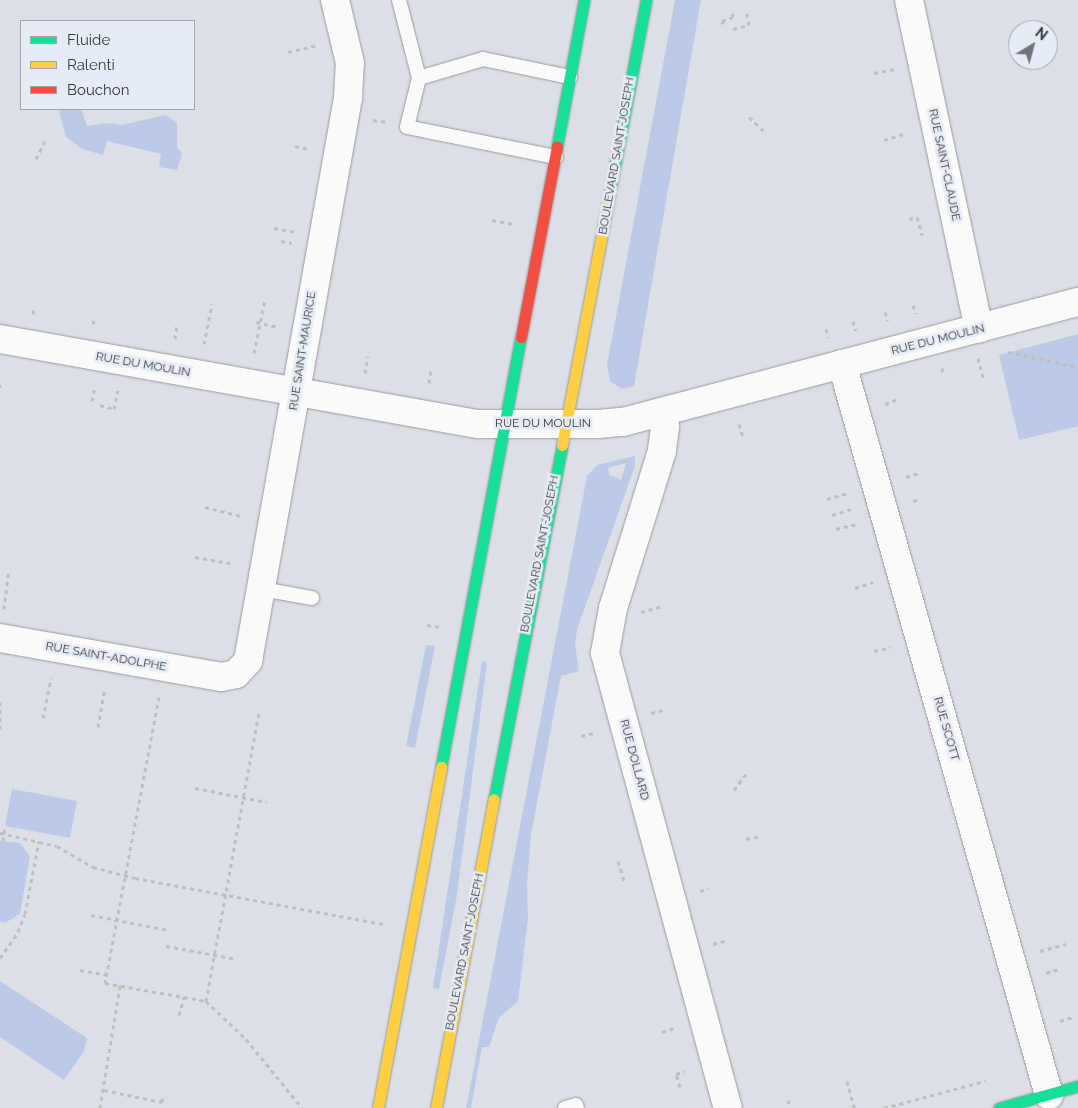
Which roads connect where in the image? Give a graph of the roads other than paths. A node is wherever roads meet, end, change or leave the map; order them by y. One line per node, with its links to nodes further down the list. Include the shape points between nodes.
1 (334, 0): 13 (street, RUE SAINT-MAURICE, via 348,50 349,89)
2 (398, 0): 7 (lane)
3 (584, 0): 6 (main road)
4 (646, 0): 15 (main road, BOULEVARD SAINT-JOSEPH)
5 (909, 0): 10 (street, RUE SAINT-CLAUDE)
6 (570, 77): 7 (lane, via 483,59); 8 (main road)
7 (419, 78): 8 (lane, via 407,127)
8 (556, 157): 16 (main road)
9 (1078, 302): 10 (street, RUE DU MOULIN)
10 (979, 330): 12 (street, RUE DU MOULIN)
11 (0, 339): 13 (street, RUE DU MOULIN)
12 (842, 364): 14 (street, RUE DU MOULIN); 22 (street, RUE SCOTT)
13 (296, 392): 16 (street, RUE DU MOULIN, via 479,424); 17 (street, RUE SAINT-MAURICE)
14 (661, 412): 15 (street, RUE DU MOULIN, via 611,423); 27 (street, RUE DOLLARD, via 665,426 662,451 613,608 605,653)
15 (567, 424): 16 (street, RUE DU MOULIN); 24 (main road, BOULEVARD SAINT-JOSEPH, via 551,489)
16 (506, 425): 23 (main road)
17 (262, 589): 18 (lane); 20 (street, RUE SAINT-MAURICE, via 248,661 232,676)
18 (312, 598)
19 (0, 638): 20 (street, RUE SAINT-ADOLPHE)
20 (212, 676)
21 (1078, 1086): 22 (main road)
22 (1049, 1095): 28 (main road)
23 (378, 1108)
24 (436, 1108)
25 (566, 1108): 26 (lane)
26 (577, 1108)
27 (728, 1108)
28 (998, 1108)

